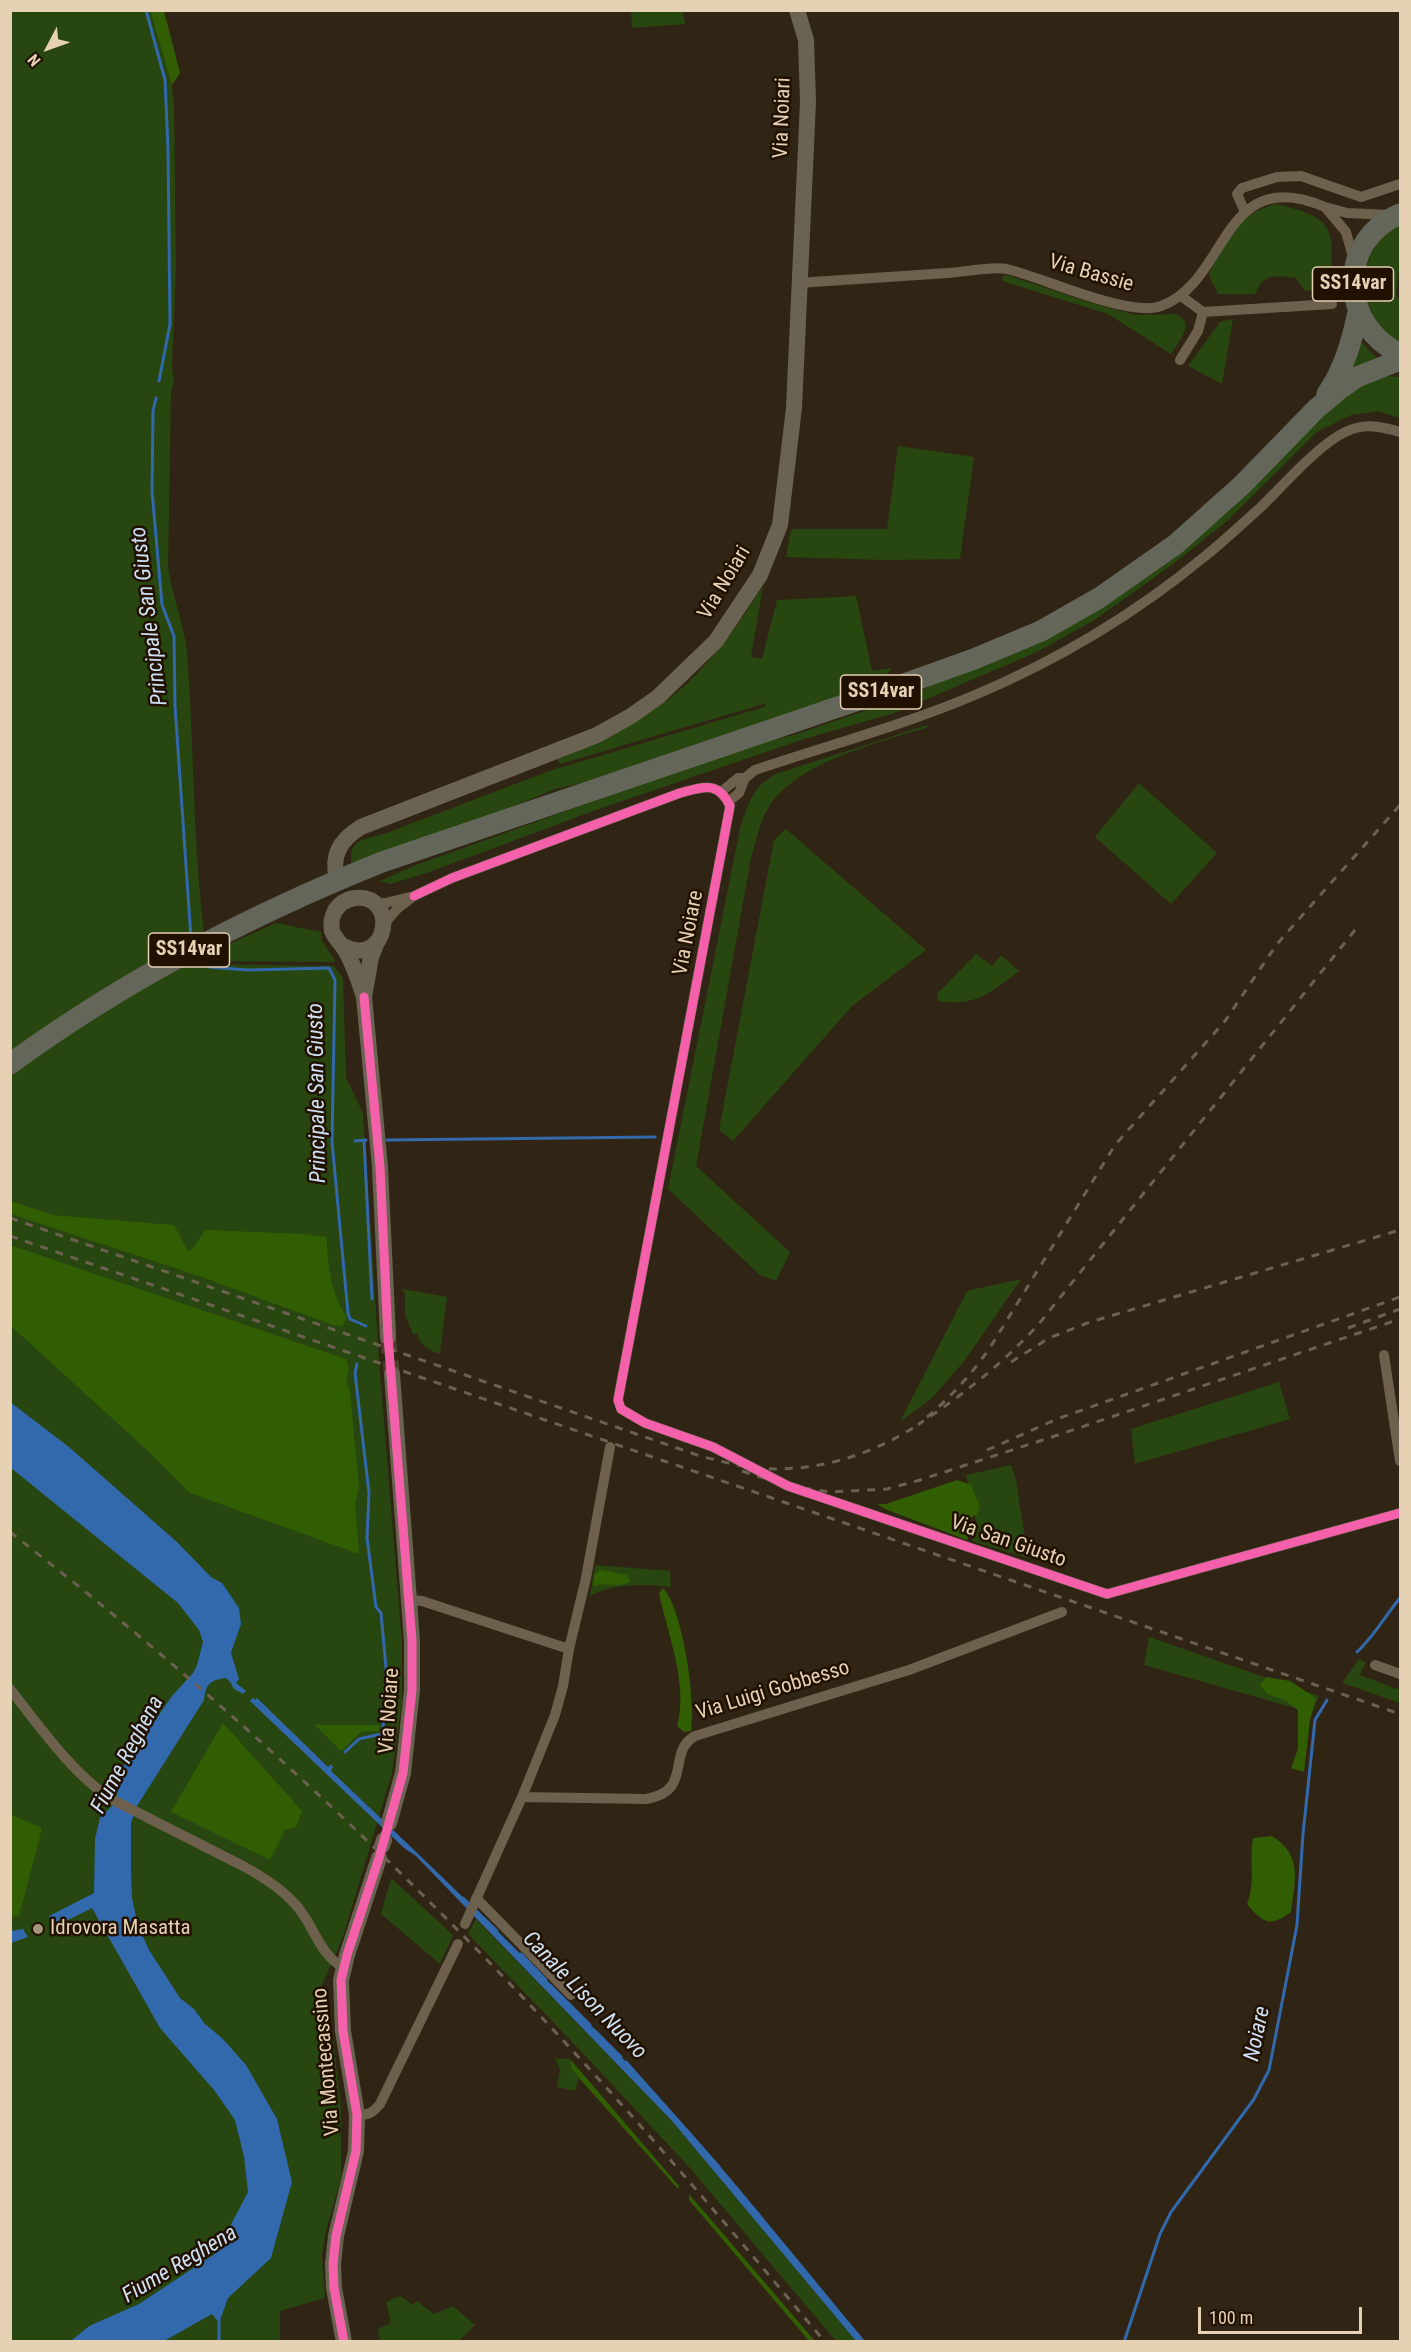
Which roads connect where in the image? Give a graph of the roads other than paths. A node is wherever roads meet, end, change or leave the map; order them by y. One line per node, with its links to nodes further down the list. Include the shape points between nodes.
1 (797, 10): 7 (street, Via Noiari, via 806,40 808,102)
2 (1401, 184): 4 (street, via 1361,197 1301,177 1277,177 1242,188 1237,194)
3 (1325, 207): 4 (street, Via Bassie, via 1291,196 1257,204); 5 (street, Via Bassie, via 1347,213); 6 (street, via 1346,232)
4 (1245, 212): 8 (street, Via Bassie)
5 (1398, 215): 6 (highway, SS14var, via 1370,237)
6 (1355, 266): 11 (highway, SS14var, via 1353,289)
7 (798, 283): 8 (street, Via Bassie, via 1005,269 1135,307 1159,307); 20 (street, Via Noiari, via 794,408 780,525 760,575 716,641 658,697 597,735 360,827 337,850)
8 (1181, 296): 10 (street)
9 (1332, 304): 10 (street)
10 (1203, 312): 13 (street, via 1198,330)
11 (1358, 312): 12 (highway, SS14var, via 1372,334); 15 (highway, SS14var, via 1344,363)
12 (1401, 354)
13 (1180, 360)
14 (1401, 360): 15 (highway, SS14var, via 1357,377)
15 (1316, 409): 29 (highway, SS14var, via 1242,485 1176,544 1099,598 1041,631 879,693 382,862 307,892 205,941 97,1005)
16 (1401, 432): 17 (street, via 1381,426 1355,428 1331,441 1172,583 1113,625 1036,667 936,710 756,770)
17 (746, 778): 18 (street, via 738,778); 19 (street, via 739,793)
18 (721, 792): 19 (street); 21 (street, via 705,787 680,793 452,878)
19 (728, 802): 33 (street, Via Noiare, via 728,823)
20 (337, 879): 22 (street); 24 (street, Via Noiari)
21 (414, 896): 23 (street); 25 (street)
22 (359, 897): 23 (street); 24 (street)
23 (375, 904): 25 (street)
24 (339, 906): 27 (street, via 331,925)
25 (384, 924): 26 (street)
26 (377, 942): 27 (street, via 357,951); 28 (street)
27 (343, 946): 28 (street)
28 (364, 997): 30 (street, via 380,1167)
29 (10, 1064)
30 (388, 1337)
31 (1384, 1355): 35 (street)
32 (392, 1374): 37 (street, Via Noiare)
33 (619, 1406): 36 (street, Via San Giusto, via 645,1423 713,1447 788,1486 1107,1594)
34 (610, 1447): 39 (street)
35 (1401, 1461)
36 (1401, 1513)
37 (408, 1600): 39 (street, via 422,1601); 47 (street, Via Noiare, via 411,1712 403,1773)
38 (1062, 1612): 43 (street, Via Luigi Gobbesso, via 909,1670 695,1736 685,1744 674,1783 663,1795 646,1799)
39 (569, 1649): 43 (street, via 555,1715)
40 (1375, 1665): 41 (street)
41 (1401, 1674)
42 (10, 1689): 47 (street, Via Montecassino, via 93,1786 266,1879 295,1904 324,1950)
43 (522, 1797): 44 (street)
44 (476, 1900): 45 (street); 48 (street)
45 (465, 1924)
46 (458, 1944): 49 (street, via 380,2104 367,2115)
47 (344, 1968): 49 (street, Via Montecassino, via 343,2031)
48 (571, 1995)
49 (357, 2115): 50 (street, Via Montecassino, via 356,2151 333,2264)
50 (344, 2342)

